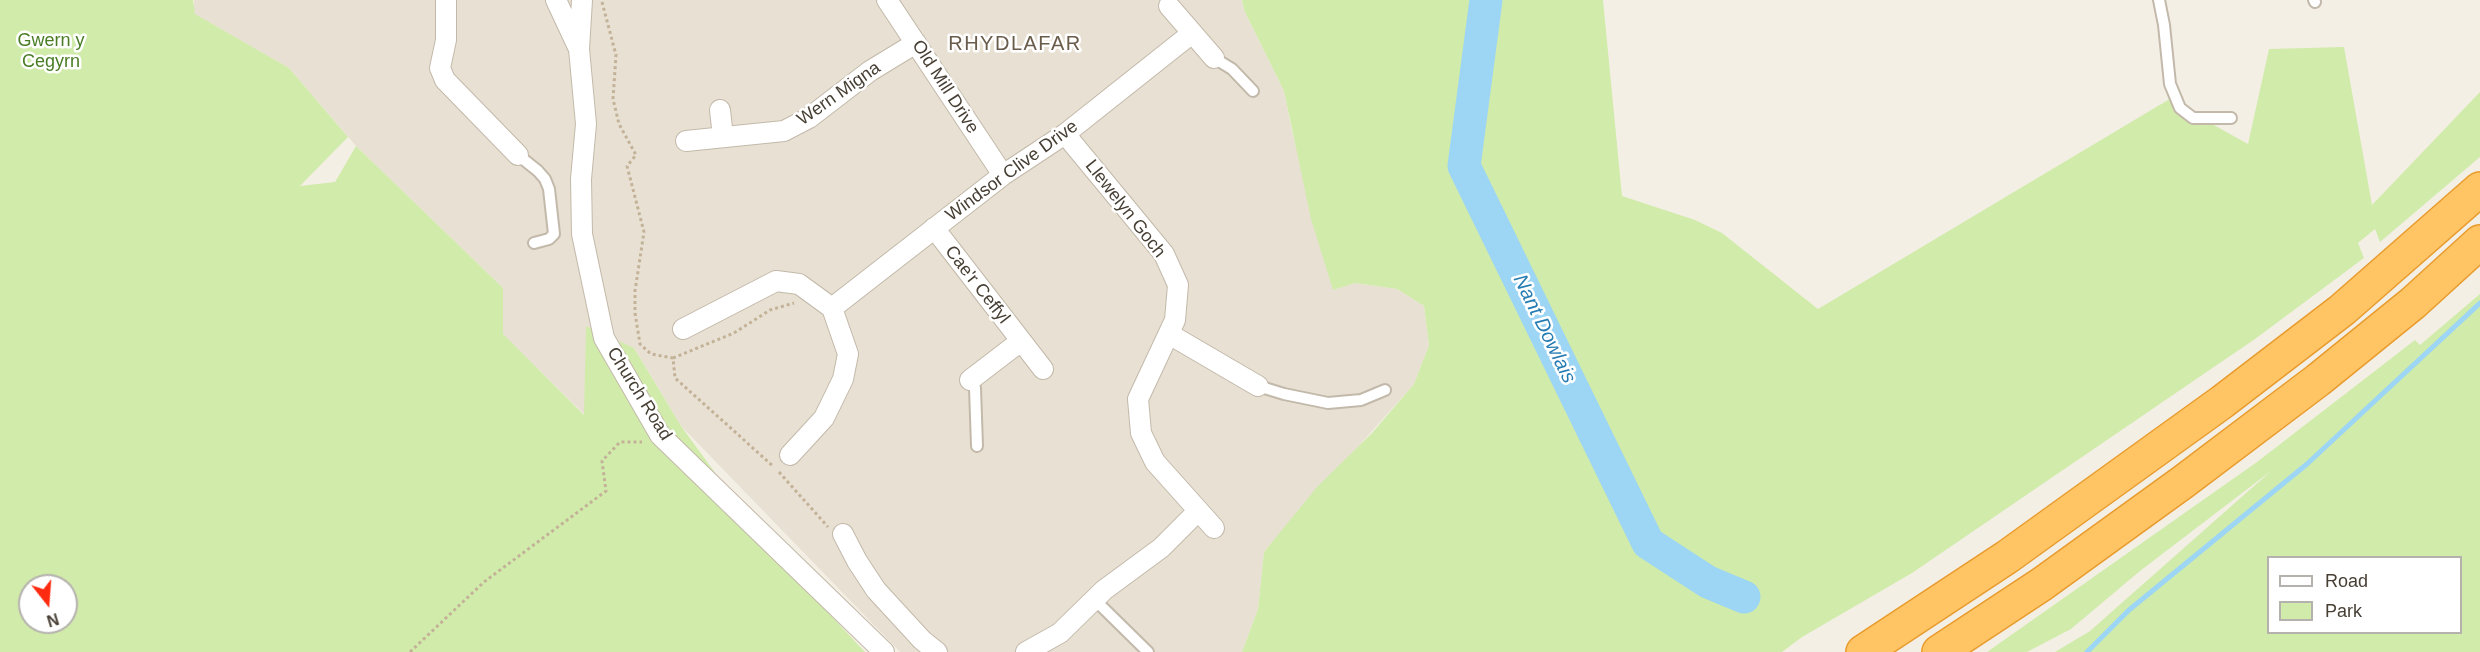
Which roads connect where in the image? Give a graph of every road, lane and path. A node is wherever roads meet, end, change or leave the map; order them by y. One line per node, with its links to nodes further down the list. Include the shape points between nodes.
1 (446, 0): 18 (street, via 446,40 440,68 445,80)
2 (556, 0): 10 (street, Church Road)
3 (582, 0): 10 (street, Church Road)
4 (602, 0): 28 (path, via 616,55 613,99 619,124 636,155 627,166 644,232 635,291 640,344 651,354)
5 (887, 0): 9 (street, Old Mill Drive)
6 (2158, 0): 14 (lane, via 2170,84 2180,108 2193,118)
7 (1169, 6): 8 (street)
8 (1191, 34): 11 (street); 15 (street, Windsor Clive Drive)
9 (916, 43): 16 (street, Wern Migna, via 870,71 801,123 784,131); 19 (street, Old Mill Drive)
10 (579, 49): 33 (street, Church Road, via 586,124 582,234 604,339)
11 (1214, 58): 12 (lane, via 1232,69)
12 (1253, 91)
13 (720, 110): 16 (street)
14 (2231, 118)
15 (1065, 134): 19 (street, Windsor Clive Drive); 26 (street, Llewelyn Goch, via 1164,254 1178,285 1176,320)
16 (723, 137): 17 (street, Wern Migna)
17 (686, 141)
18 (518, 155): 23 (lane, via 538,171 549,189 554,234)
19 (1003, 175): 21 (street, Windsor Clive Drive)
20 (2480, 189): 45 (highway, via 2342,310 2222,402 2007,557)
21 (934, 228): 24 (street, Windsor Clive Drive); 27 (street, Cae'r Ceffyl)
22 (2480, 242): 46 (highway, via 2413,303 2309,387 2051,577)
23 (534, 243)
24 (825, 302): 25 (street, via 799,284 776,281); 28 (path, via 770,310 734,333); 35 (street, via 848,354 843,379 824,418)
25 (682, 329)
26 (1169, 334): 31 (street); 36 (street, Llewelyn Goch, via 1138,399 1141,433 1155,462)
27 (1021, 341): 29 (street, Cae'r Ceffyl); 30 (street, Cae'r Ceffyl)
28 (673, 358): 38 (path, via 675,378 783,475 825,526)
29 (1043, 369)
30 (970, 380): 34 (lane, via 975,388)
31 (1258, 386): 32 (lane, via 1328,402 1361,399)
32 (1385, 390)
33 (668, 443): 40 (path, via 620,442 602,461 606,491 484,582); 41 (street, Church Road)
34 (977, 446)
35 (790, 455)
36 (1197, 512): 37 (street, Llewelyn Goch); 39 (street, via 1161,548)
37 (1214, 528)
38 (843, 534): 42 (street, via 876,590)
39 (1095, 600): 43 (street, via 1060,633); 44 (lane)
40 (410, 652)
41 (884, 652)
42 (937, 652)
43 (1026, 652)
44 (1148, 652)
45 (1863, 652)
46 (1939, 652)

